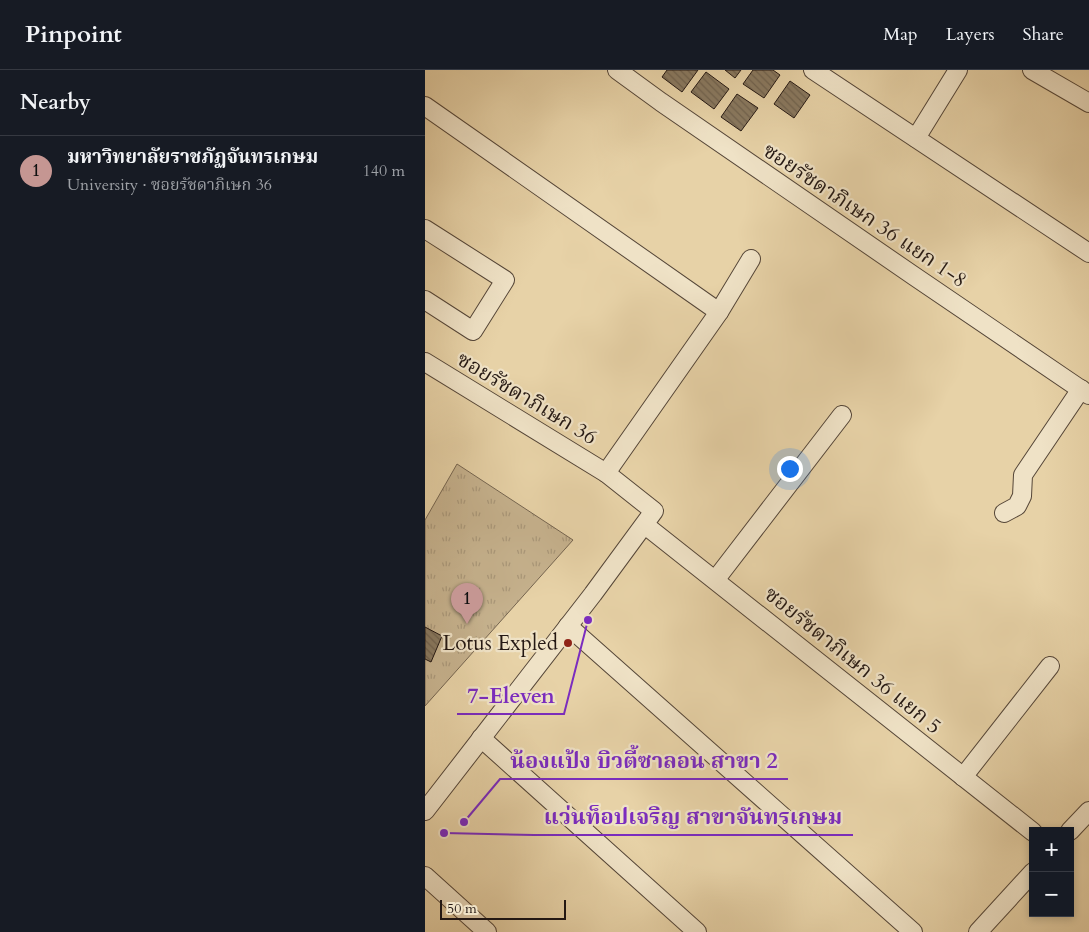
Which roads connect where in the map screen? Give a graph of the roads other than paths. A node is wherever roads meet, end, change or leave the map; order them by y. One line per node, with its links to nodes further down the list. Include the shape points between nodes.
1 (617, 70): 14 (street, ซอยรัชดาภิเษก 36 แยก 1-8)
2 (813, 70): 7 (street)
3 (958, 70): 7 (street)
4 (1032, 70): 5 (street)
5 (1089, 103)
6 (425, 106): 12 (street)
7 (915, 138): 9 (street)
8 (425, 229): 11 (street, via 505,280 473,330)
9 (1089, 253)
10 (751, 259): 12 (street)
11 (425, 300)
12 (719, 312): 16 (street)
13 (425, 362): 16 (street, ซอยรัชดาภิเษก 36)
14 (1085, 392): 17 (street, via 1023,475 1022,496 1017,506)
15 (842, 415): 19 (street)
16 (606, 473): 18 (street, ซอยรัชดาภิเษก 36)
17 (1005, 513)
18 (650, 518): 19 (street, ซอยรัชดาภิเษก 36 แยก 5); 20 (street)
19 (715, 579): 23 (street, ซอยรัชดาภิเษก 36 แยก 5)
20 (568, 626): 22 (street); 33 (street)
21 (1050, 666): 23 (street)
22 (481, 738): 24 (street); 32 (street)
23 (963, 776): 28 (street, ซอยรัชดาภิเษก 36 แยก 5)
24 (431, 791): 25 (street)
25 (425, 811)
26 (1089, 811): 27 (street)
27 (1074, 827)
28 (1029, 829)
29 (425, 876): 31 (street)
30 (1029, 876): 34 (street)
31 (487, 932)
32 (697, 932)
33 (913, 932)
34 (978, 932)

